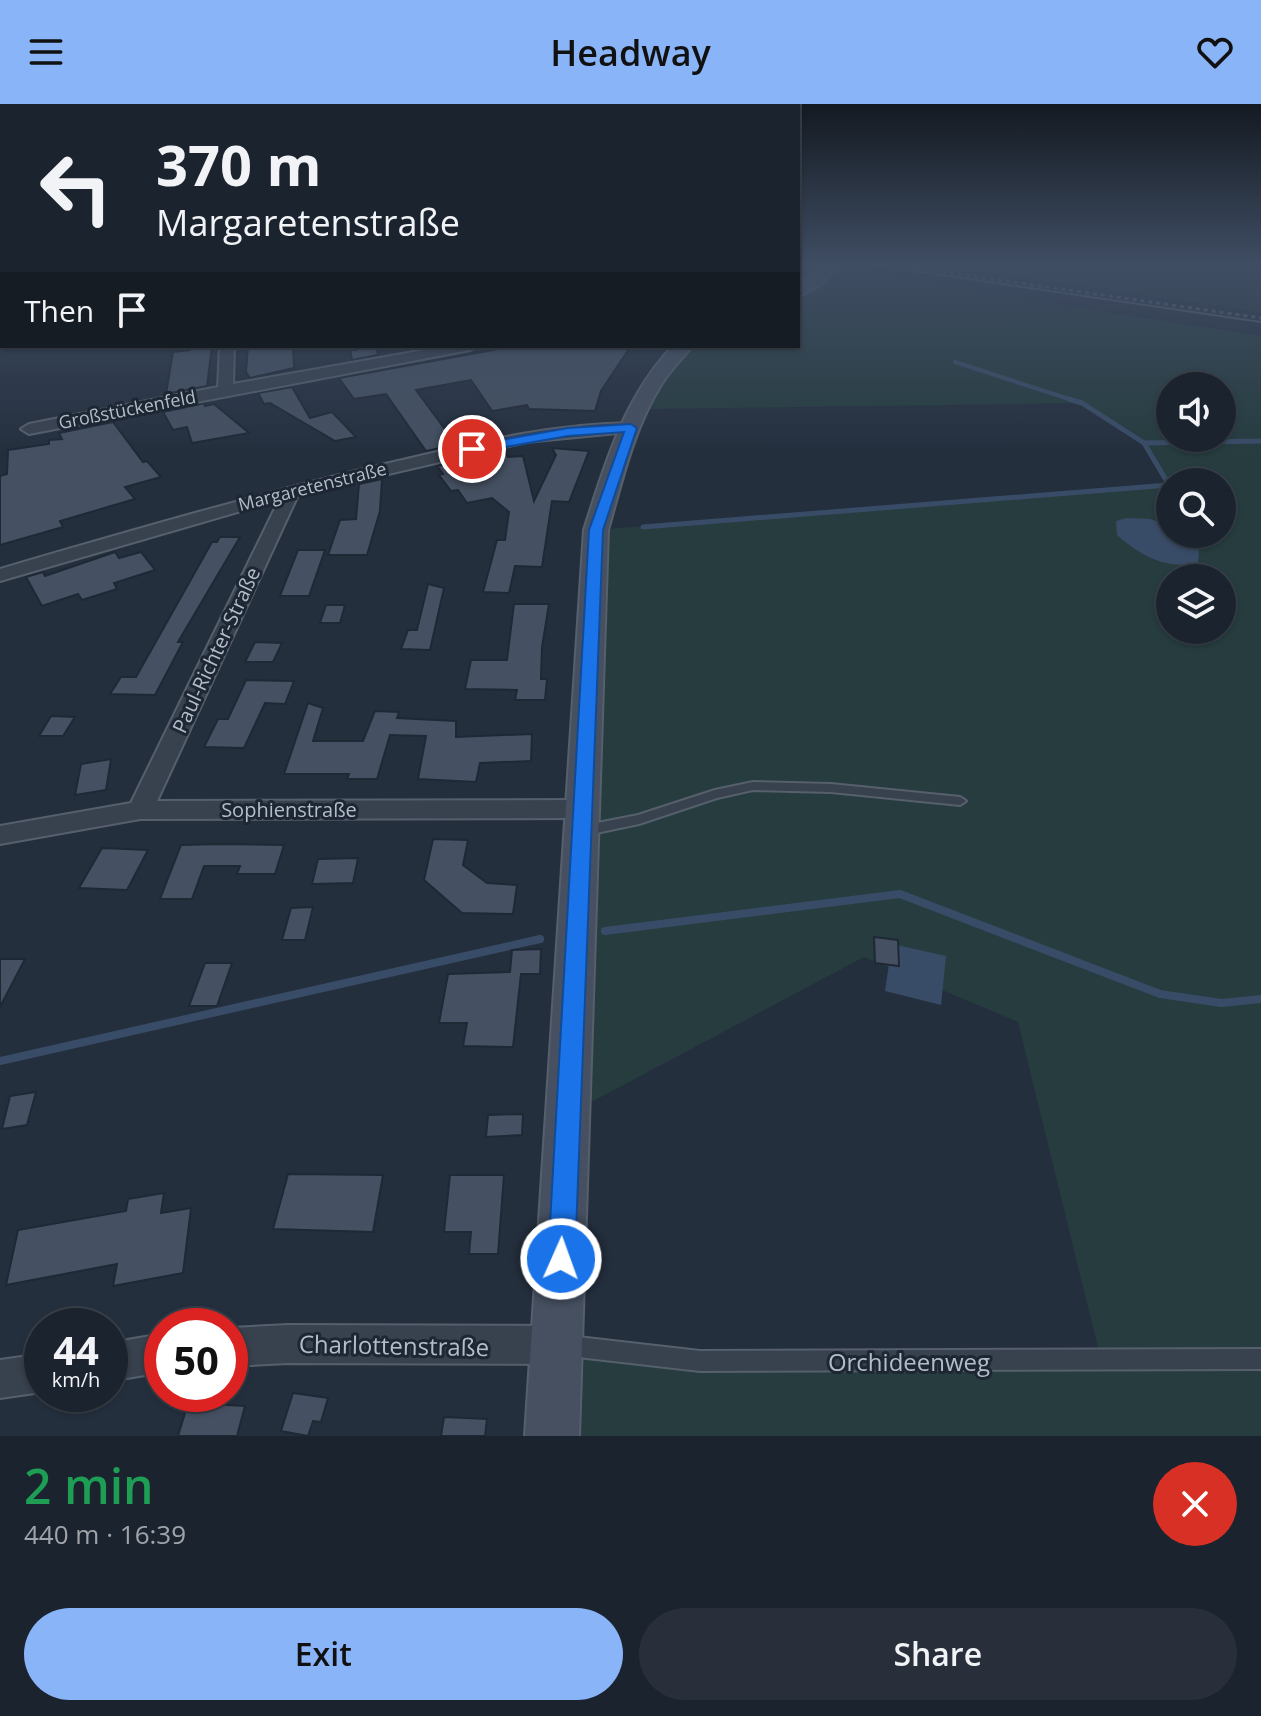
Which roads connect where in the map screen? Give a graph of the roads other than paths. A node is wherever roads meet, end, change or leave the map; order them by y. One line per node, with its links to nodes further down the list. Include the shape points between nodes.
1 (227, 348): 5 (street)
2 (443, 348): 4 (street, Großstückenfeld)
3 (681, 348): 6 (main road, via 652,381)
4 (403, 351): 5 (street, Großstückenfeld)
5 (225, 390): 7 (street, Großstückenfeld)
6 (631, 428): 8 (street, Margaretenstraße, via 568,432 472,449); 12 (main road, via 596,530)
7 (29, 429)
8 (286, 491): 9 (street, Margaretenstraße); 11 (street, Paul-Richter-Straße, via 290,496)
9 (0, 575)
10 (960, 801): 12 (lane, via 753,786 639,819)
11 (140, 810): 12 (street, Sophienstraße); 13 (street, Sophienstraße)
12 (580, 820): 14 (main road)
13 (0, 835)
14 (558, 1345): 15 (street, Charlottenstraße); 16 (lane, Orchideenweg, via 700,1361); 19 (main road)
15 (248, 1346)
16 (1261, 1359)
17 (24, 1376): 18 (street)
18 (0, 1379)
19 (552, 1436)

